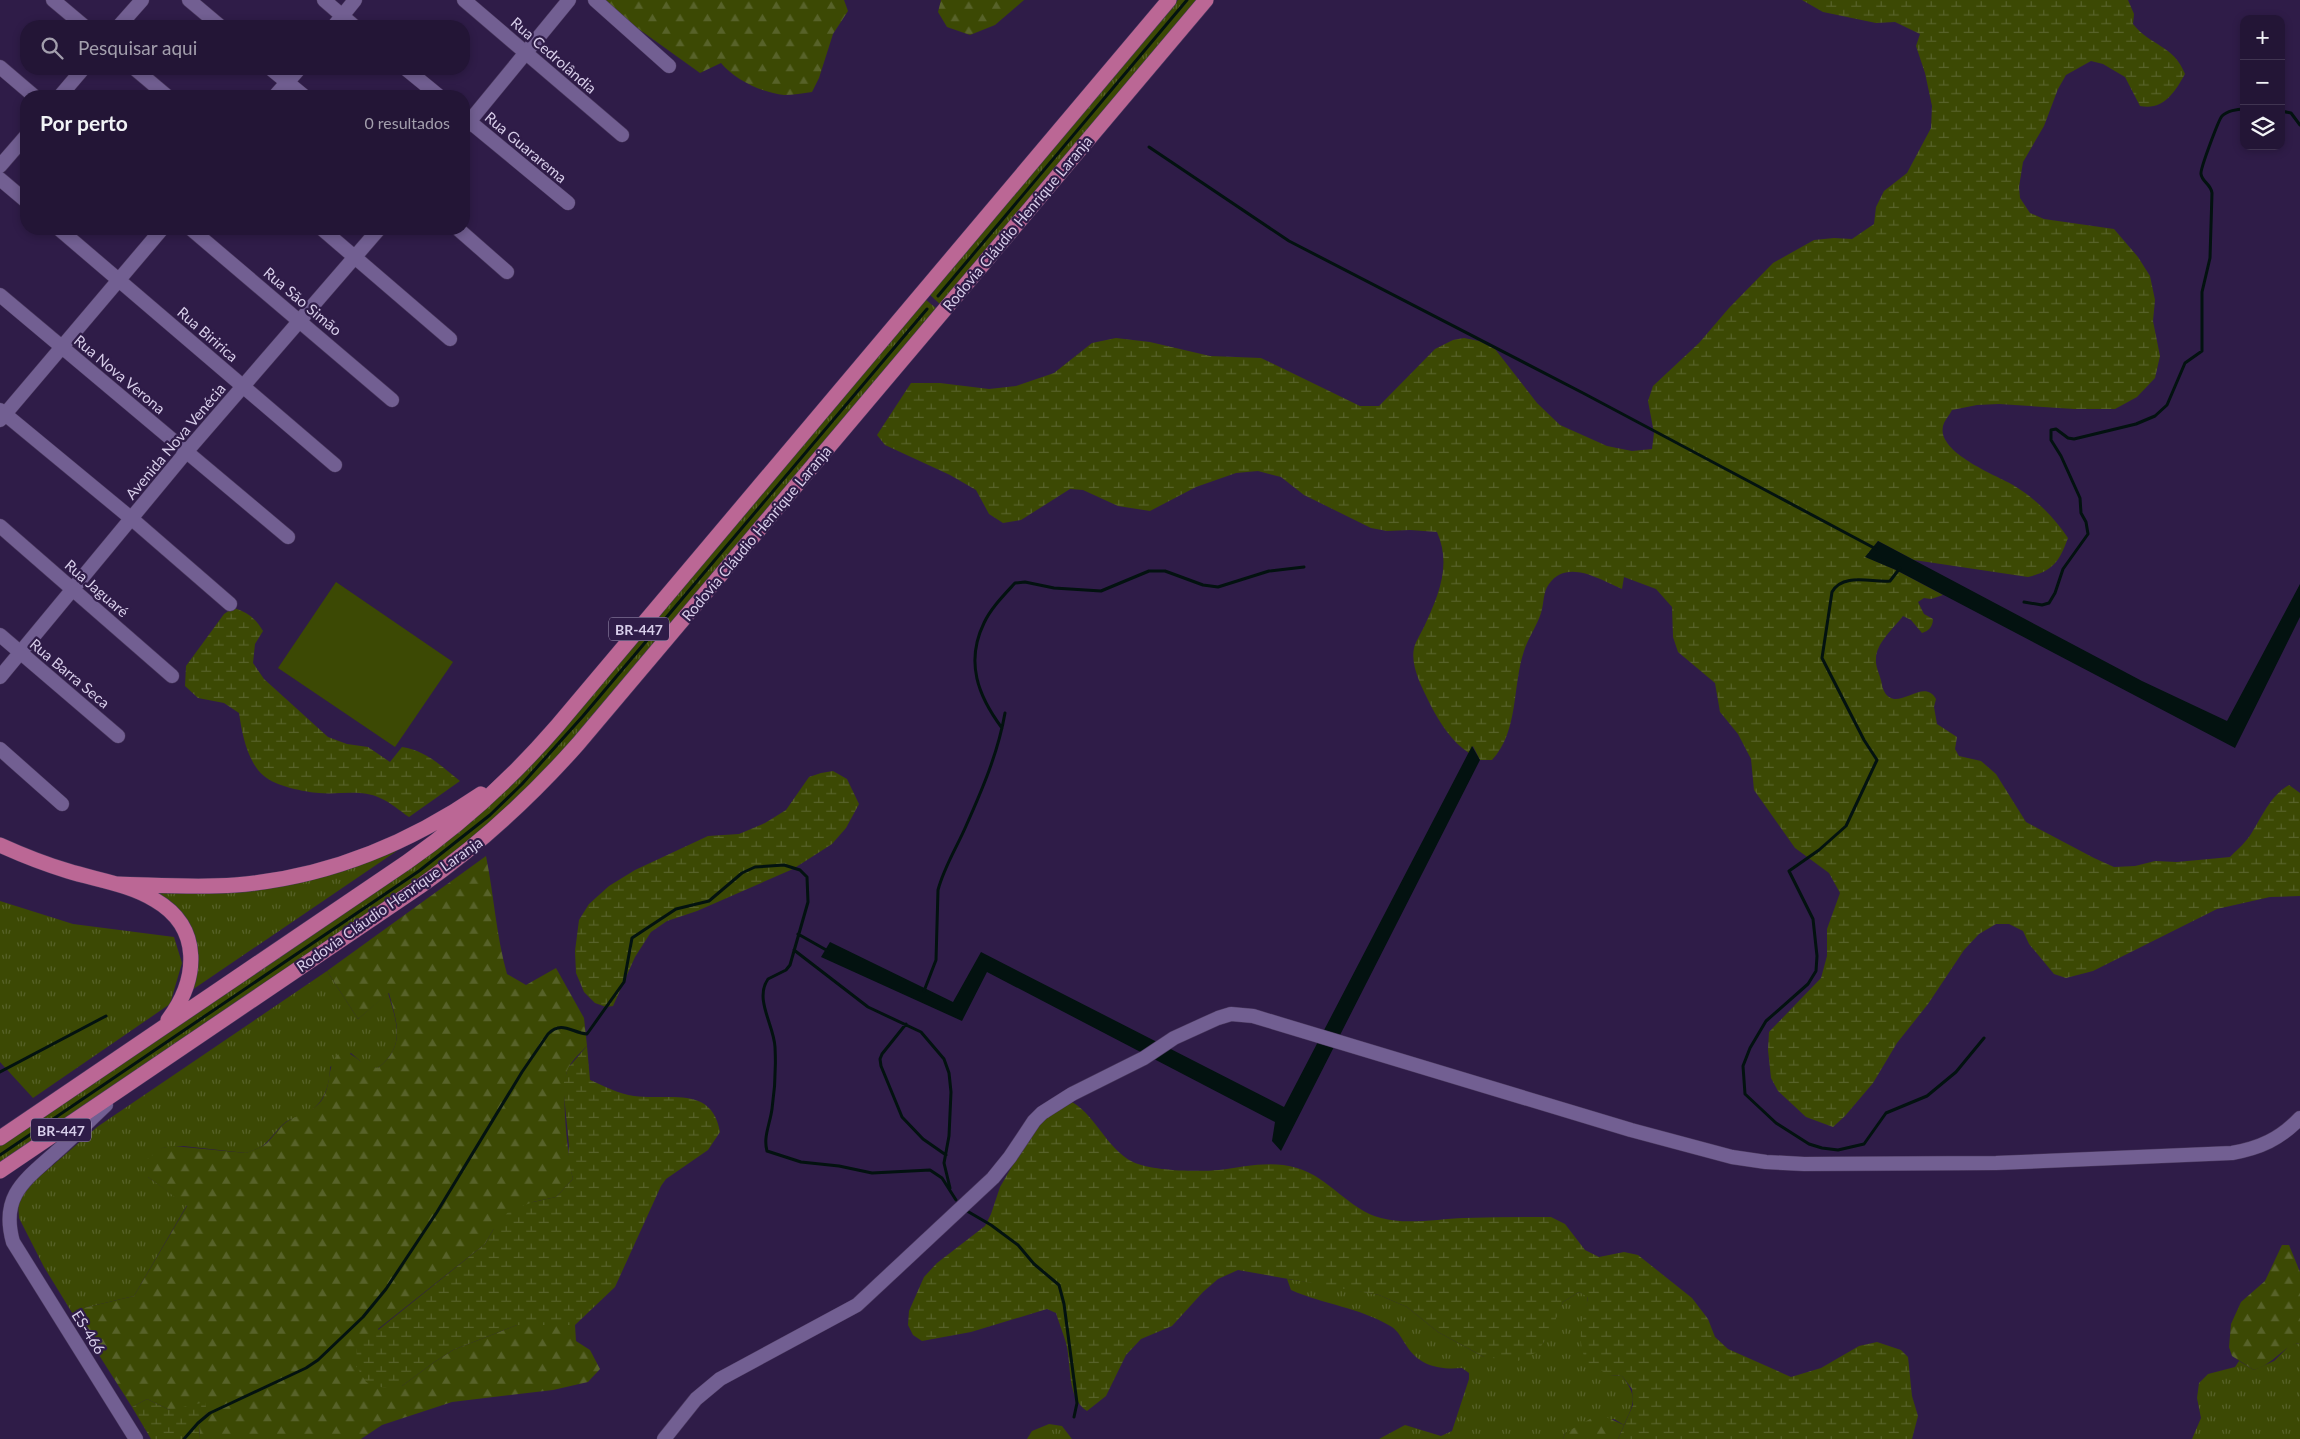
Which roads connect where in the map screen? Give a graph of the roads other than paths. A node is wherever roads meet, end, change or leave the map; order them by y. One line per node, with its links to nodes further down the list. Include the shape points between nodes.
1 (53, 0): 11 (street)
2 (142, 0): 12 (street)
3 (189, 0): 13 (street)
4 (324, 0): 14 (street)
5 (355, 0): 15 (street)
6 (464, 0): 16 (street, Rua Cedrolândia)
7 (569, 0): 16 (street)
8 (595, 0): 17 (street)
9 (1169, 0): 66 (main road, Rodovia Cláudio Henrique Laranja / BR-447)
10 (1206, 0): 73 (main road, Rodovia Cláudio Henrique Laranja / BR-447, via 538,788 494,830 447,867)
11 (77, 20)
12 (124, 20)
13 (213, 20)
14 (337, 20)
15 (339, 20)
16 (527, 53): 31 (street); 33 (street, Rua Cedrolândia)
17 (669, 66)
18 (0, 67): 25 (street)
19 (78, 75): 26 (street)
20 (141, 75): 27 (street)
21 (278, 75): 24 (street)
22 (293, 75): 24 (street)
23 (413, 75): 30 (street)
24 (287, 82): 28 (street); 29 (street)
25 (27, 90)
26 (65, 90)
27 (160, 90)
28 (280, 90)
29 (297, 90)
30 (432, 90)
31 (470, 117)
32 (470, 125): 38 (street, Rua Guararema)
33 (622, 135)
34 (20, 143): 35 (street)
35 (0, 166)
36 (0, 179): 37 (street)
37 (20, 196)
38 (568, 203)
39 (66, 235): 47 (street, Rua Biririca)
40 (157, 235): 47 (street)
41 (198, 235): 49 (street, Rua São Simão)
42 (329, 235): 45 (street)
43 (374, 235): 45 (street, Avenida Nova Venécia)
44 (465, 235): 46 (street)
45 (355, 257): 49 (street, Avenida Nova Venécia); 50 (street)
46 (507, 272)
47 (119, 279): 51 (street); 52 (street, Rua Biririca)
48 (0, 295): 51 (street, Rua Nova Verona)
49 (300, 320): 52 (street, Avenida Nova Venécia); 53 (street, Rua São Simão)
50 (450, 339)
51 (62, 347): 54 (street); 55 (street, Rua Nova Verona)
52 (243, 386): 55 (street, Avenida Nova Venécia); 56 (street, Rua Biririca)
53 (392, 400)
54 (2, 415): 57 (street)
55 (188, 451): 57 (street, Avenida Nova Venécia); 59 (street, Rua Nova Verona)
56 (335, 465)
57 (132, 519): 60 (street, Avenida Nova Venécia); 61 (street)
58 (0, 526): 60 (street, Rua Jaguaré)
59 (288, 537)
60 (74, 589): 63 (street, Avenida Nova Venécia); 64 (street, Rua Jaguaré)
61 (230, 604)
62 (0, 635): 63 (street, Rua Barra Seca)
63 (21, 653): 65 (street, Avenida Nova Venécia); 67 (street, Rua Barra Seca)
64 (172, 676)
65 (0, 677)
66 (557, 726): 71 (main road, via 516,766 464,805 417,833 355,860 308,873 235,885); 72 (main road, Rodovia Cláudio Henrique Laranja / BR-447, via 498,790 438,840)
67 (118, 736)
68 (0, 749): 69 (street)
69 (62, 804)
70 (0, 845): 71 (main road, via 68,871)
71 (117, 884): 72 (main road, via 148,895 165,907 179,922 188,941 191,970 187,988 179,1006)
72 (162, 1029): 75 (main road, Rodovia Cláudio Henrique Laranja / BR-447)
73 (122, 1088): 76 (main road, Rodovia Cláudio Henrique Laranja / BR-447); 78 (street, ES-466, via 15,1189 7,1211 8,1227)
74 (2300, 1118): 80 (street, via 2290,1129 2264,1145 2232,1153 1996,1163 1766,1162 1631,1130 1253,1016 1231,1014 1174,1038 1144,1058 1042,1113 993,1178 858,1306 720,1379 677,1419)
75 (0, 1138)
76 (0, 1171)
77 (0, 1231): 78 (street, ES-466)
78 (14, 1242): 79 (street, ES-466)
79 (136, 1439)
80 (664, 1439)

